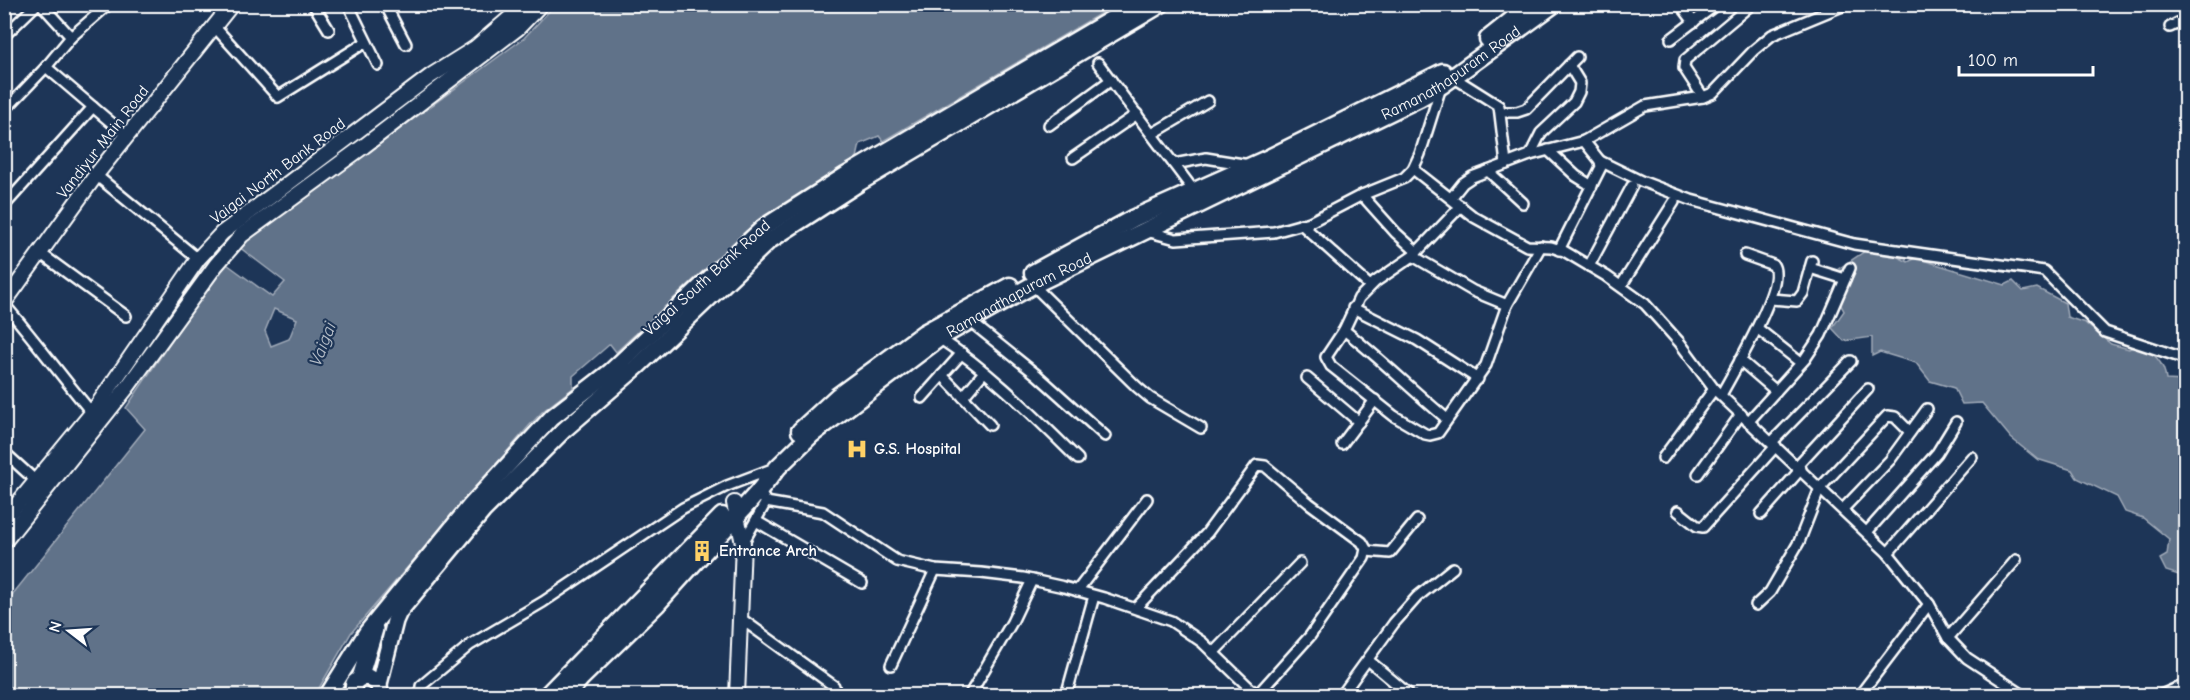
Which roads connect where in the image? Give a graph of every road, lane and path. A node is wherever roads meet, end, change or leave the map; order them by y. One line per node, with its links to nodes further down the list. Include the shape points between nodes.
1 (37, 4): 23 (street)
2 (41, 4): 24 (street)
3 (109, 4): 24 (street)
4 (313, 4): 22 (street)
5 (348, 4): 26 (street)
6 (385, 4): 27 (street)
7 (526, 4): 67 (street, Vaigai North Bank Road, via 475,48 432,75)
8 (542, 4): 71 (street, Vaigai North Bank Road, via 509,35 242,235)
9 (1137, 4): 152 (main road, Vaigai South Bank Road, via 764,227 610,372 552,417 471,505)
10 (1162, 4): 162 (main road, Vaigai South Bank Road, via 769,241 638,366 564,430 483,511 399,612)
11 (1532, 4): 51 (highway, Ramanathapuram Road, via 1445,72)
12 (1554, 4): 34 (highway, Ramanathapuram Road)
13 (1680, 4): 19 (street)
14 (1717, 4): 19 (street)
15 (1752, 4): 35 (street, via 1685,60 1684,68)
16 (1847, 4): 35 (street, via 1772,34 1722,85)
17 (227, 7): 20 (street, Vandiyur Main Road)
18 (2186, 19): 21 (street)
19 (1694, 22): 25 (street)
20 (214, 26): 26 (street, via 278,96); 43 (street, Vandiyur Main Road)
21 (2170, 27)
22 (329, 30)
23 (5, 34)
24 (71, 37): 32 (street)
25 (1671, 39)
26 (366, 42): 30 (street)
27 (406, 44)
28 (1576, 57): 31 (street)
29 (1098, 63): 33 (street)
30 (378, 65)
31 (1569, 65): 39 (street, via 1526,109); 46 (street, via 1580,83 1579,92 1574,102 1541,133)
32 (46, 67): 37 (street); 38 (street)
33 (1111, 80): 40 (street); 41 (street)
34 (1448, 81): 39 (street, via 1496,103); 52 (street); 66 (highway, Ramanathapuram Road)
35 (1703, 97): 44 (street, via 1645,106)
36 (1208, 101): 42 (street)
37 (93, 107): 43 (street); 62 (street)
38 (4, 111)
39 (1501, 112): 50 (street)
40 (1137, 114): 42 (street); 47 (street)
41 (1049, 126)
42 (1152, 134): 49 (street)
43 (127, 136): 54 (street, Vandiyur Main Road)
44 (1584, 141): 45 (street); 48 (street)
45 (1548, 150): 46 (street); 55 (street)
46 (1530, 155): 50 (street)
47 (1073, 158)
48 (1600, 161): 55 (street, via 1602,167); 91 (street, via 1691,200 1854,244 2044,271 2105,332)
49 (1174, 164): 51 (street, via 1206,158); 57 (street)
50 (1506, 164): 53 (street)
51 (1251, 166): 57 (highway, Ramanathapuram Road)
52 (1413, 169): 58 (street, via 1404,178); 59 (street)
53 (1488, 171): 59 (street, via 1463,183); 61 (street)
54 (96, 175): 70 (street, Vandiyur Main Road); 74 (street)
55 (1592, 186): 69 (street)
56 (1632, 186): 75 (street)
57 (1194, 191): 64 (highway, Ramanathapuram Road)
58 (1362, 195): 65 (street); 72 (street)
59 (1451, 198): 63 (street)
60 (1674, 202): 80 (street)
61 (1523, 203)
62 (4, 206)
63 (1461, 206): 68 (street, via 1522,244); 72 (street)
64 (1134, 218): 66 (street); 123 (highway, Ramanathapuram Road, via 924,333 838,396 802,430)
65 (1301, 224): 66 (street, via 1274,232 1176,239); 79 (street)
66 (1146, 231): 78 (highway, Ramanathapuram Road)
67 (212, 244): 71 (street); 74 (street, Vaigai North Bank Road)
68 (1541, 246): 69 (street); 83 (street)
69 (1559, 250): 75 (street)
70 (40, 253): 82 (street, Vandiyur Main Road); 85 (street)
71 (225, 254): 107 (street, Vaigai North Bank Road, via 126,389)
72 (1415, 254): 79 (street); 83 (street, via 1473,291)
73 (1745, 255): 81 (street, via 1775,267)
74 (198, 260): 107 (street, Vaigai North Bank Road)
75 (1589, 266): 80 (street)
76 (1850, 268): 77 (street)
77 (1845, 279): 81 (street, via 1811,264 1797,301); 94 (street, via 1821,335)
78 (1033, 285): 86 (highway, Ramanathapuram Road); 113 (street, via 1143,392)
79 (1370, 286): 84 (street)
80 (1621, 286): 101 (street, via 1645,304)
81 (1770, 299): 87 (street)
82 (4, 304): 107 (street)
83 (1507, 305): 98 (street, via 1490,357)
84 (1353, 308): 88 (street); 98 (street, via 1417,339)
85 (126, 316)
86 (971, 322): 89 (highway, Ramanathapuram Road); 115 (street)
87 (1757, 328): 92 (street); 94 (street)
88 (1344, 330): 104 (street, via 1328,352 1327,361); 108 (street)
89 (939, 338): 90 (street); 123 (highway, Ramanathapuram Road)
90 (962, 353): 95 (street); 96 (street)
91 (2186, 359)
92 (1740, 360): 100 (street); 101 (street)
93 (1851, 361): 117 (street)
94 (1801, 363): 100 (street)
95 (984, 372): 102 (street); 121 (street)
96 (942, 375): 102 (street); 103 (street)
97 (1307, 378): 109 (street)
98 (1478, 378): 108 (street)
99 (1868, 389): 122 (street)
100 (1776, 391): 110 (street)
101 (1718, 392): 106 (street); 120 (street)
102 (963, 397): 112 (street)
103 (922, 398)
104 (1375, 400): 108 (street, via 1394,416 1430,435 1438,433); 109 (street)
105 (1927, 409): 114 (street)
106 (1741, 414): 110 (street); 124 (street)
107 (95, 418): 125 (street, Vaigai North Bank Road); 137 (street)
108 (1447, 419)
109 (1359, 422): 116 (street)
110 (1748, 422): 117 (street)
111 (1956, 422): 136 (street, via 1937,453)
112 (990, 425)
113 (1202, 428)
114 (1910, 432): 126 (street, via 1895,417 1887,416); 130 (street, via 1890,460)
115 (1106, 436)
116 (1342, 444)
117 (1774, 444): 122 (street); 131 (street, via 1703,526 1697,526)
118 (4, 452): 125 (street)
119 (1972, 457): 140 (street)
120 (1663, 458)
121 (1078, 459)
122 (1799, 467): 126 (street); 132 (street)
123 (770, 470): 127 (highway, Ramanathapuram Road); 129 (highway, Ramanathapuram Road); 159 (street, via 683,508 543,602 470,645)
124 (1698, 474)
125 (36, 482): 133 (street, Vaigai North Bank Road)
126 (1820, 488): 130 (street); 150 (street, via 1799,542 1770,592)
127 (763, 496): 129 (highway, Ramanathapuram Road); 135 (street); 144 (street, via 823,512 897,561)
128 (1147, 499): 147 (street)
129 (736, 509): 138 (street); 166 (highway, Ramanathapuram Road); 167 (highway, Ramanathapuram Road, via 657,604)
130 (1843, 509): 136 (street)
131 (1678, 511)
132 (1761, 514)
133 (4, 520)
134 (1417, 520): 139 (street, via 1390,553)
135 (756, 521): 138 (street); 146 (street)
136 (1867, 532): 140 (street)
137 (4, 542)
138 (742, 543): 153 (street)
139 (1366, 551): 151 (street, via 1362,542 1259,464 1207,533); 164 (street, via 1310,636)
140 (1888, 553): 149 (street)
141 (2016, 560): 154 (street)
142 (1300, 563): 155 (street)
143 (1453, 568): 156 (street, via 1417,597)
144 (935, 570): 145 (street); 157 (street)
145 (1032, 580): 147 (street); 163 (street)
146 (862, 583)
147 (1077, 591): 148 (street)
148 (1094, 596): 151 (street); 170 (street)
149 (1929, 604): 154 (street); 173 (street)
150 (1755, 605)
151 (1136, 608): 155 (street, via 1171,621)
152 (380, 618): 161 (main road, Vaigai South Bank Road); 165 (main road, Vaigai South Bank Road)
153 (740, 618): 160 (street); 168 (street)
154 (1948, 638): 174 (street, via 1967,658)
155 (1213, 653): 164 (street)
156 (1368, 660): 171 (street); 172 (street)
157 (891, 665)
158 (2186, 684): 175 (street)
159 (422, 686)
160 (834, 687)
161 (353, 690): 162 (main road, via 372,678)
162 (381, 692)
163 (971, 692): 169 (street)
164 (1258, 695)
165 (327, 696)
166 (546, 696)
167 (566, 696)
168 (737, 696)
169 (983, 696)
170 (1066, 696)
171 (1341, 696)
172 (1411, 696)
173 (1859, 696)
174 (2025, 696)
175 (2159, 696)

